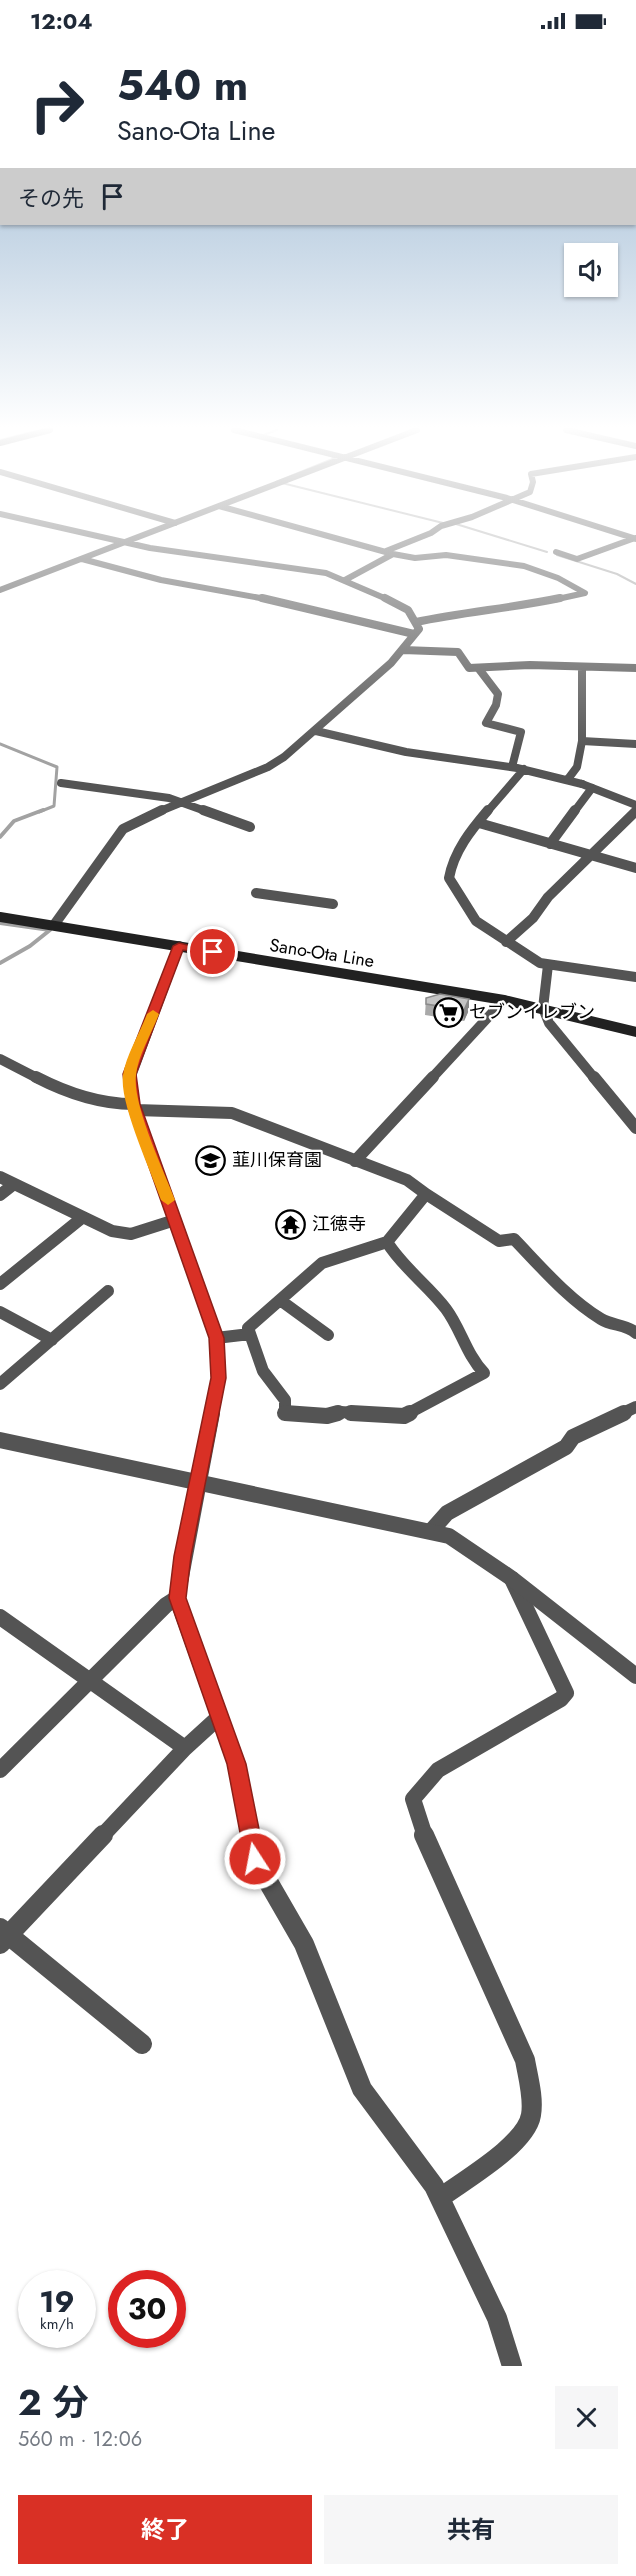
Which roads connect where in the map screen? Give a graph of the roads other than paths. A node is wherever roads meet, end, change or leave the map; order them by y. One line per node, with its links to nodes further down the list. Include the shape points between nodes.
1 (115, 538): 6 (street)
2 (135, 538): 6 (street)
3 (336, 538): 8 (street)
4 (420, 538): 8 (street)
5 (635, 538): 7 (street, via 577,559)
6 (128, 541): 9 (street); 10 (street)
7 (556, 552)
8 (389, 553): 10 (street); 12 (street, via 420,558 446,555 524,566 585,593)
9 (82, 559): 11 (street); 13 (street, via 161,580 284,602)
10 (345, 579): 12 (street, via 399,604)
11 (0, 590)
12 (416, 622): 13 (street, via 419,629)
13 (414, 634): 14 (street)
14 (403, 650): 17 (street, via 458,652 469,668); 18 (street)
15 (582, 668): 16 (street); 17 (street, via 530,665); 19 (street)
16 (636, 668)
17 (479, 669): 21 (street, via 500,692 486,723 521,732)
18 (316, 731): 21 (street, via 406,752); 26 (street, via 268,767)
19 (582, 741): 20 (street); 23 (street, via 577,765)
20 (636, 744)
21 (512, 767): 22 (street)
22 (524, 770): 23 (street); 29 (street)
23 (568, 779): 25 (street)
24 (61, 783): 26 (street)
25 (592, 788): 27 (street); 31 (street)
26 (183, 801): 30 (street); 37 (street, via 123,829)
27 (636, 805)
28 (636, 811): 32 (street)
29 (480, 823): 31 (street); 38 (street, via 467,835 449,879 476,921)
30 (250, 827)
31 (550, 844): 32 (street)
32 (591, 855): 33 (street); 38 (street)
33 (636, 868)
34 (256, 893): 35 (street)
35 (333, 904)
36 (0, 917): 37 (main road, Sano-Ota Line)
37 (54, 925): 39 (main road, Sano-Ota Line)
38 (506, 942): 40 (street)
39 (179, 946): 42 (main road, Sano-Ota Line); 46 (street, via 130,1074)
40 (548, 965): 41 (street); 43 (street)
41 (636, 977)
42 (504, 1000): 43 (main road, Sano-Ota Line); 48 (street)
43 (543, 1008): 44 (main road, Sano-Ota Line); 47 (street, via 549,1023)
44 (636, 1032)
45 (0, 1059): 46 (street, via 63,1091)
46 (134, 1107): 48 (street, via 232,1113); 54 (street)
47 (636, 1128)
48 (356, 1161): 51 (street, via 407,1180)
49 (0, 1177): 50 (street)
50 (15, 1184): 52 (street); 53 (street)
51 (426, 1194): 55 (street); 60 (street, via 499,1241 514,1239 544,1271 603,1321)
52 (0, 1196)
53 (83, 1217): 54 (street, via 112,1231 131,1234); 56 (street)
54 (175, 1220): 63 (street)
55 (387, 1242): 58 (street, via 322,1263); 61 (street, via 396,1259 451,1316 469,1359 484,1373 404,1416 285,1414 285,1400 263,1371)
56 (0, 1284)
57 (108, 1291): 64 (street)
58 (280, 1300): 61 (street, via 248,1328); 62 (street)
59 (0, 1312): 64 (street)
60 (636, 1333)
61 (250, 1334): 63 (street)
62 (328, 1335)
63 (216, 1338): 68 (street, via 219,1378)
64 (52, 1340): 65 (street)
65 (0, 1384)
66 (636, 1407): 69 (street, via 573,1437 566,1448 447,1513)
67 (0, 1440): 68 (street)
68 (198, 1482): 69 (street); 71 (street)
69 (431, 1531): 70 (street, via 449,1536)
70 (511, 1578): 73 (street); 80 (street, via 566,1693 438,1770 414,1799 417,1818 525,2060 531,2116 521,2135 505,2150)
71 (177, 1598): 74 (street); 75 (street)
72 (1, 1618): 74 (street)
73 (636, 1676)
74 (90, 1681): 76 (street); 77 (street)
75 (219, 1717): 76 (street); 80 (street, via 236,1764 255,1859 304,1944 362,2089)
76 (185, 1748): 78 (street)
77 (0, 1770)
78 (3, 1936): 79 (street)
79 (142, 2044)
80 (440, 2198): 81 (street, via 497,2318)
81 (512, 2366)

